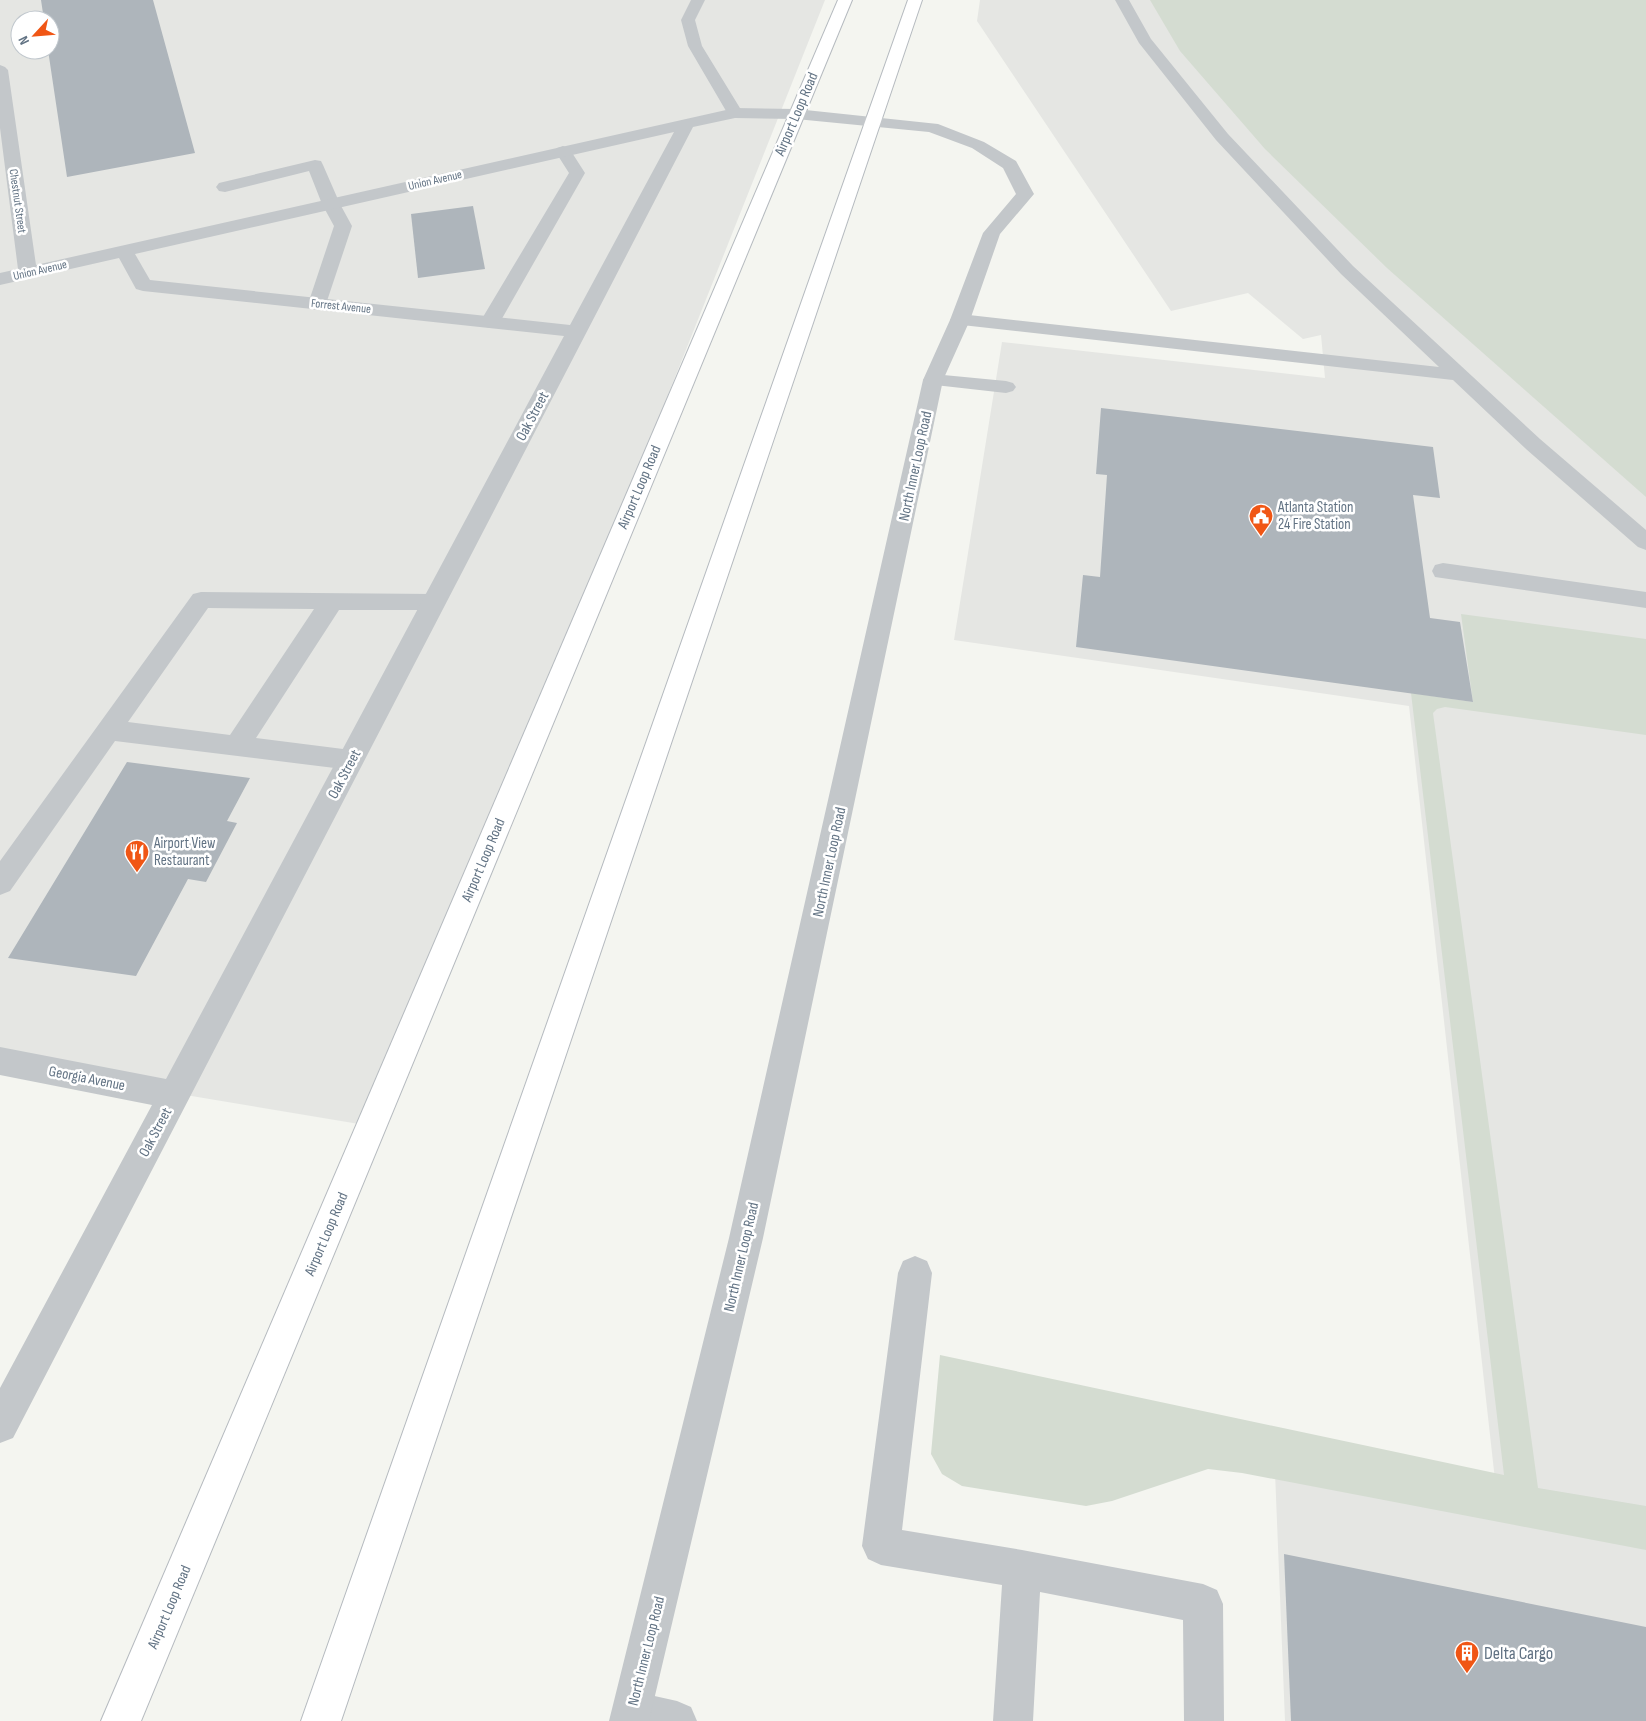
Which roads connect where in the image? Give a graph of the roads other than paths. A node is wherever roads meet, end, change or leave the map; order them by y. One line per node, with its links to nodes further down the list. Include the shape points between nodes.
1 (698, 0): 6 (street, via 688,20 695,46)
2 (845, 0): 7 (main road, Airport Loop Road)
3 (915, 0): 8 (main road)
4 (1122, 0): 20 (street, via 1144,40 1222,137 1347,270)
5 (0, 70): 14 (street, Chestnut Street)
6 (735, 113): 7 (street, Union Avenue); 9 (street, Union Avenue)
7 (796, 114): 8 (street, Union Avenue); 38 (main road, Airport Loop Road)
8 (873, 120): 17 (street, North Inner Loop Road, via 932,126 978,145 1010,166 1025,194 992,233); 39 (main road)
9 (687, 123): 10 (street, Union Avenue); 19 (street, Oak Street)
10 (563, 151): 12 (street, Union Avenue); 18 (street, via 577,173)
11 (225, 187): 12 (street, via 315,165)
12 (331, 204): 13 (street, Union Avenue); 16 (street, via 343,226)
13 (124, 251): 14 (street, Union Avenue); 16 (street, Forrest Avenue, via 144,285)
14 (28, 273): 15 (street, Union Avenue)
15 (0, 279)
16 (317, 304): 18 (street, Forrest Avenue)
17 (960, 320): 20 (street); 21 (street, North Inner Loop Road)
18 (490, 322): 19 (street, Forrest Avenue)
19 (577, 332): 27 (street, Oak Street)
20 (1459, 375): 23 (street)
21 (933, 380): 22 (street); 37 (street, North Inner Loop Road, via 746,1238)
22 (1006, 387)
23 (1646, 542)
24 (1443, 571): 25 (street)
25 (1646, 600)
26 (332, 601): 27 (street); 28 (street, via 201,600); 29 (street)
27 (434, 602): 30 (street, Oak Street)
28 (108, 730): 29 (street); 31 (street)
29 (237, 746): 30 (street)
30 (351, 760): 33 (street, Oak Street)
31 (0, 883)
32 (0, 1061): 33 (street, Georgia Avenue)
33 (174, 1095): 35 (street, Oak Street)
34 (915, 1273): 36 (street, via 881,1546)
35 (0, 1425)
36 (1022, 1568): 41 (street); 42 (street, via 1203,1604)
37 (630, 1716): 40 (street)
38 (121, 1721)
39 (322, 1721)
40 (677, 1721)
41 (1013, 1721)
42 (1204, 1721)

